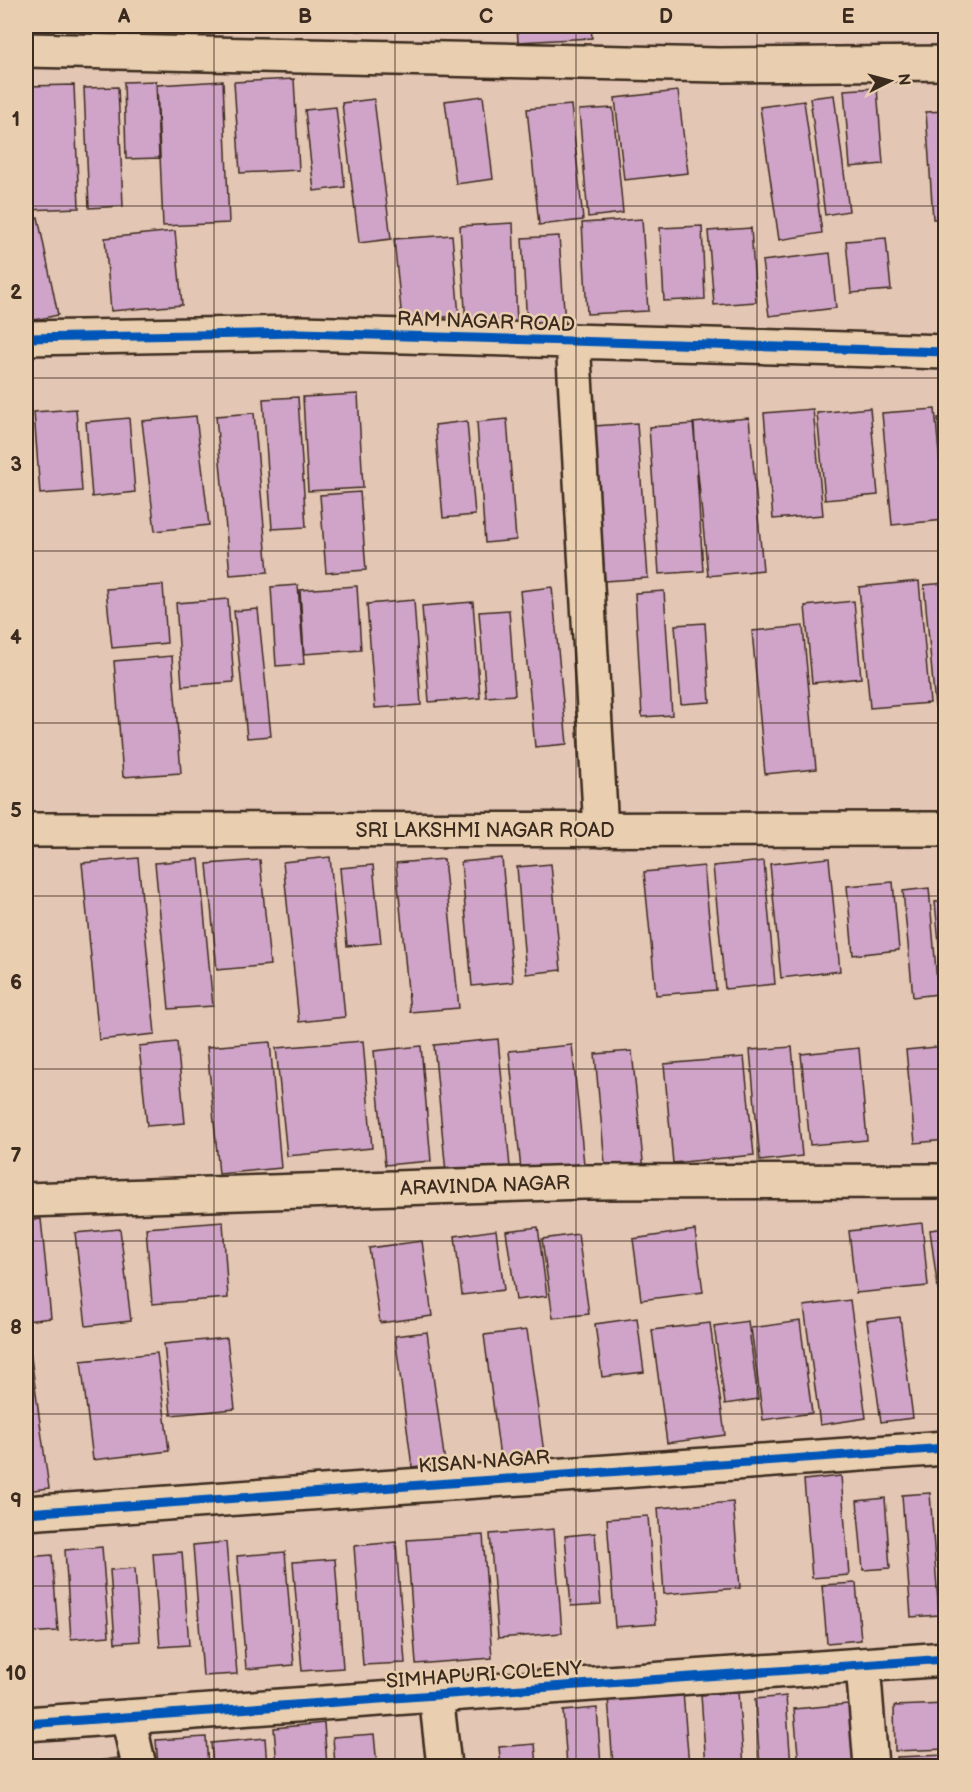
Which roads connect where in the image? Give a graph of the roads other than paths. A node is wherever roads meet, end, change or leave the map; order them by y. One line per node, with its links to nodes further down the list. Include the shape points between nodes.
1 (26, 50): 2 (street, via 708,64)
2 (945, 63)
3 (26, 338): 4 (street, RAM NAGAR ROAD, via 301,333)
4 (573, 341): 5 (street, RAM NAGAR ROAD); 8 (street)
5 (945, 352)
6 (945, 829): 8 (street, SRI LAKSHMI NAGAR ROAD)
7 (26, 830): 8 (street, SRI LAKSHMI NAGAR ROAD)
8 (601, 830)
9 (945, 1181): 10 (street, ARAVINDA NAGAR, via 583,1182)
10 (26, 1200)
11 (945, 1448): 12 (street, KISAN NAGAR)
12 (26, 1513)
13 (945, 1659): 14 (street, SIMHAPURI COLENY)
14 (863, 1665): 15 (street, SIMHAPURI COLENY); 20 (street)
15 (436, 1695): 16 (street, SIMHAPURI COLENY); 19 (street)
16 (128, 1717): 17 (street, SIMHAPURI COLENY); 18 (street)
17 (26, 1724)
18 (139, 1767)
19 (444, 1767)
20 (871, 1767)

